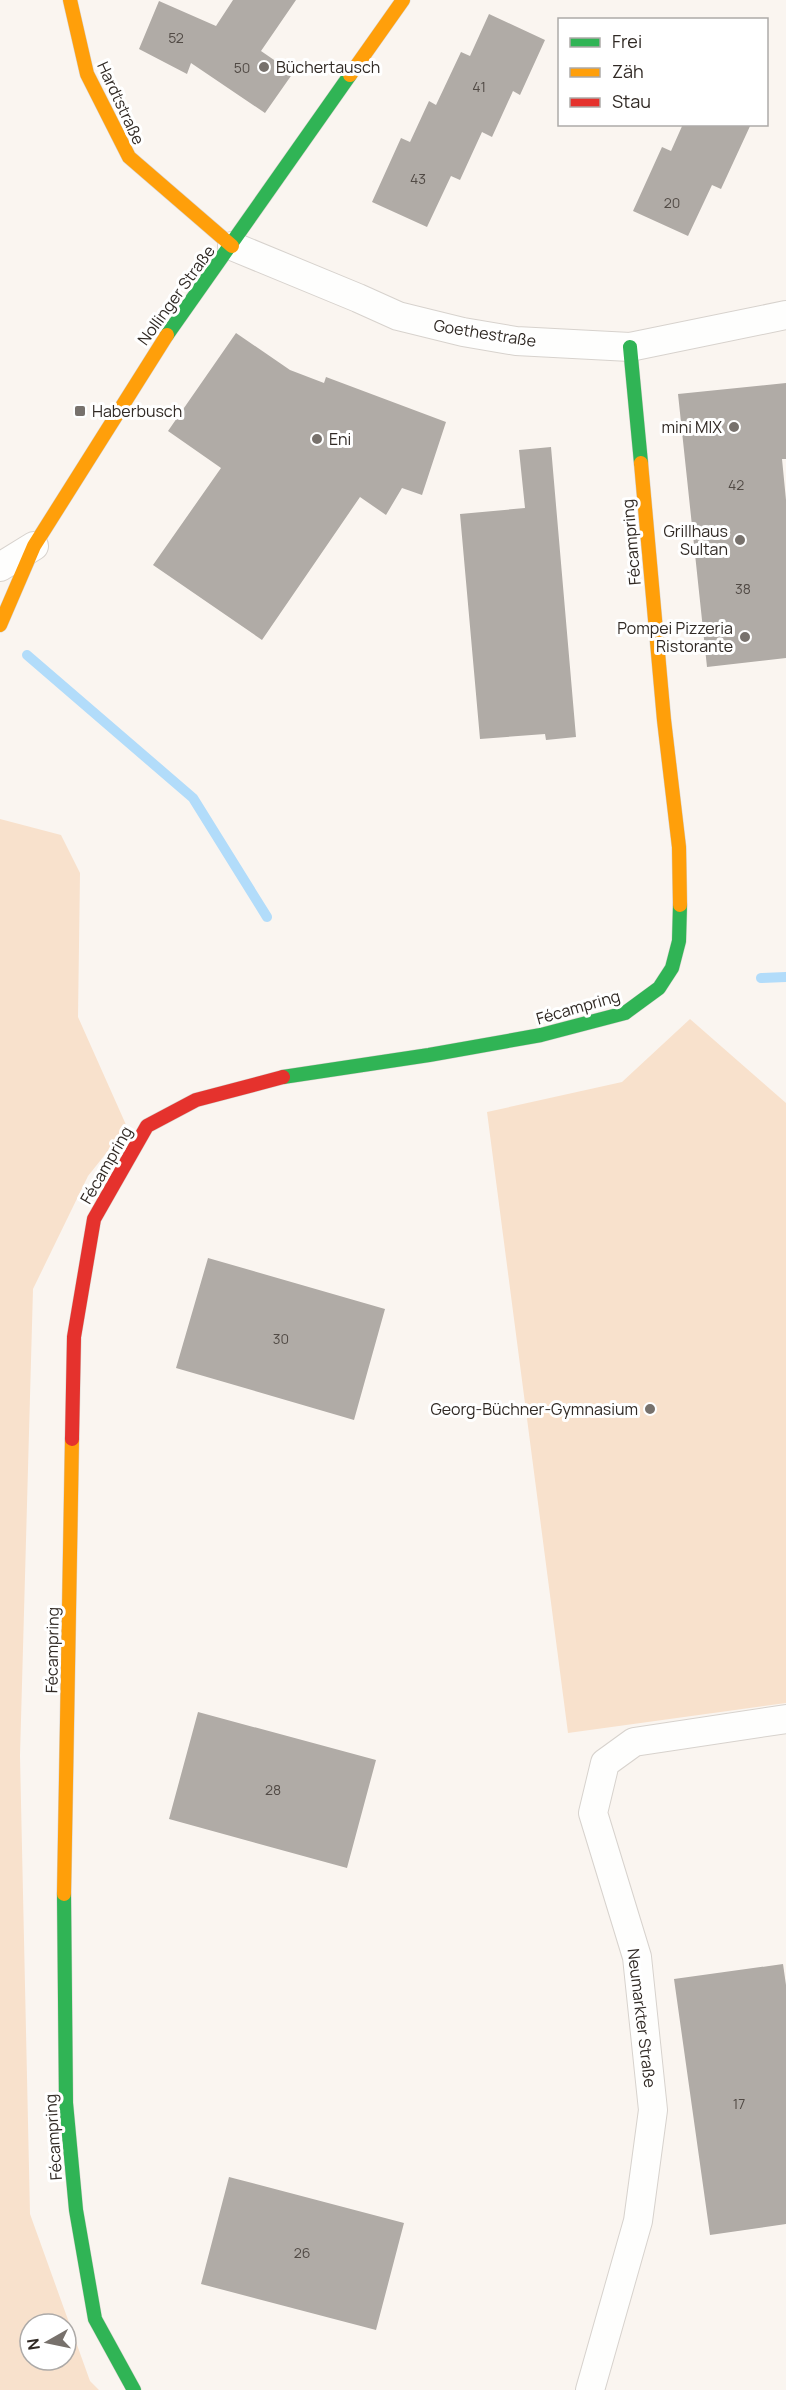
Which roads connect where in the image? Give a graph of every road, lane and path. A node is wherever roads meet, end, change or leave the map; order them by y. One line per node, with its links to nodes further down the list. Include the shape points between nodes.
1 (70, 0): 3 (street, Hardtstraße, via 87,74 129,157)
2 (403, 0): 3 (street, Nollinger Straße)
3 (231, 246): 5 (street, Goethestraße, via 398,316 516,341); 6 (street, Nollinger Straße, via 152,357)
4 (786, 315): 5 (street, Goethestraße)
5 (630, 347): 10 (street, Fécampring, via 679,847 679,941 672,968 659,988 625,1013 541,1035 290,1075 196,1100 147,1126 94,1219 74,1337 64,2046 75,2210 95,2319)
6 (33, 546): 7 (street); 8 (street, Nollinger Straße)
7 (0, 567)
8 (0, 625)
9 (786, 1719): 11 (street, Neumarkter Straße, via 634,1742 605,1762 593,1813 637,1957 653,2110 638,2221)
10 (134, 2390)
11 (590, 2390)

